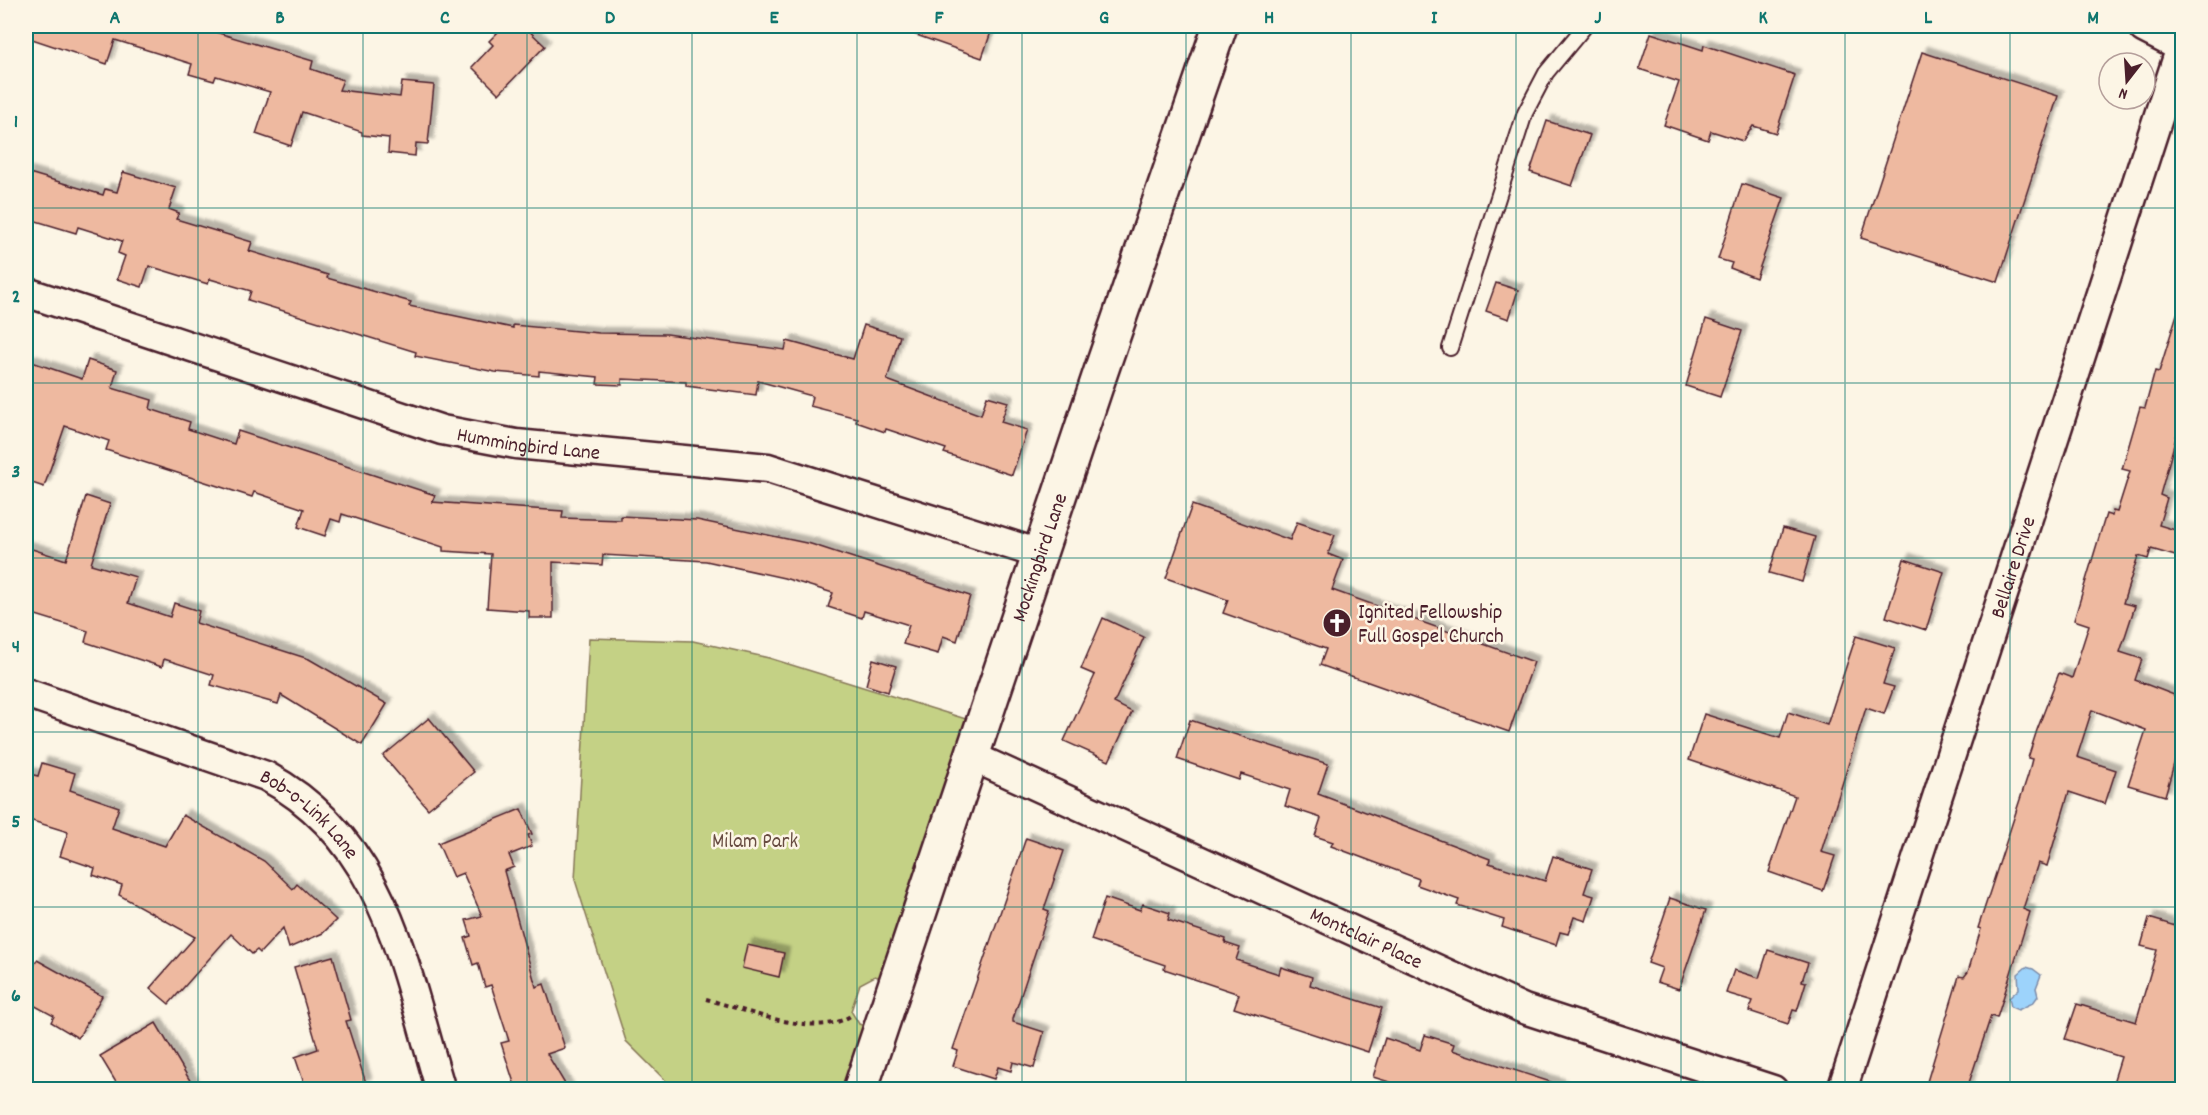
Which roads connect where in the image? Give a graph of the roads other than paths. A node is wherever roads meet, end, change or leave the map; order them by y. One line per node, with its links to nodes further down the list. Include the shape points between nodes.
1 (1220, 26): 7 (street, Mockingbird Lane)
2 (1585, 26): 6 (lane, via 1546,73 1524,113)
3 (2145, 26): 4 (street)
4 (2182, 44): 13 (street, Bellaire Drive)
5 (26, 292): 7 (street, Hummingbird Lane, via 442,430 516,444 768,468)
6 (1450, 348)
7 (1040, 554): 9 (street, Mockingbird Lane)
8 (26, 693): 10 (street, Bob-o-Link Lane, via 266,776 326,819 360,861 383,906)
9 (971, 756): 11 (street, Mockingbird Lane); 12 (street, Montclair Place, via 1524,1009)
10 (441, 1089)
11 (860, 1089)
12 (1773, 1089)
13 (1842, 1089)

